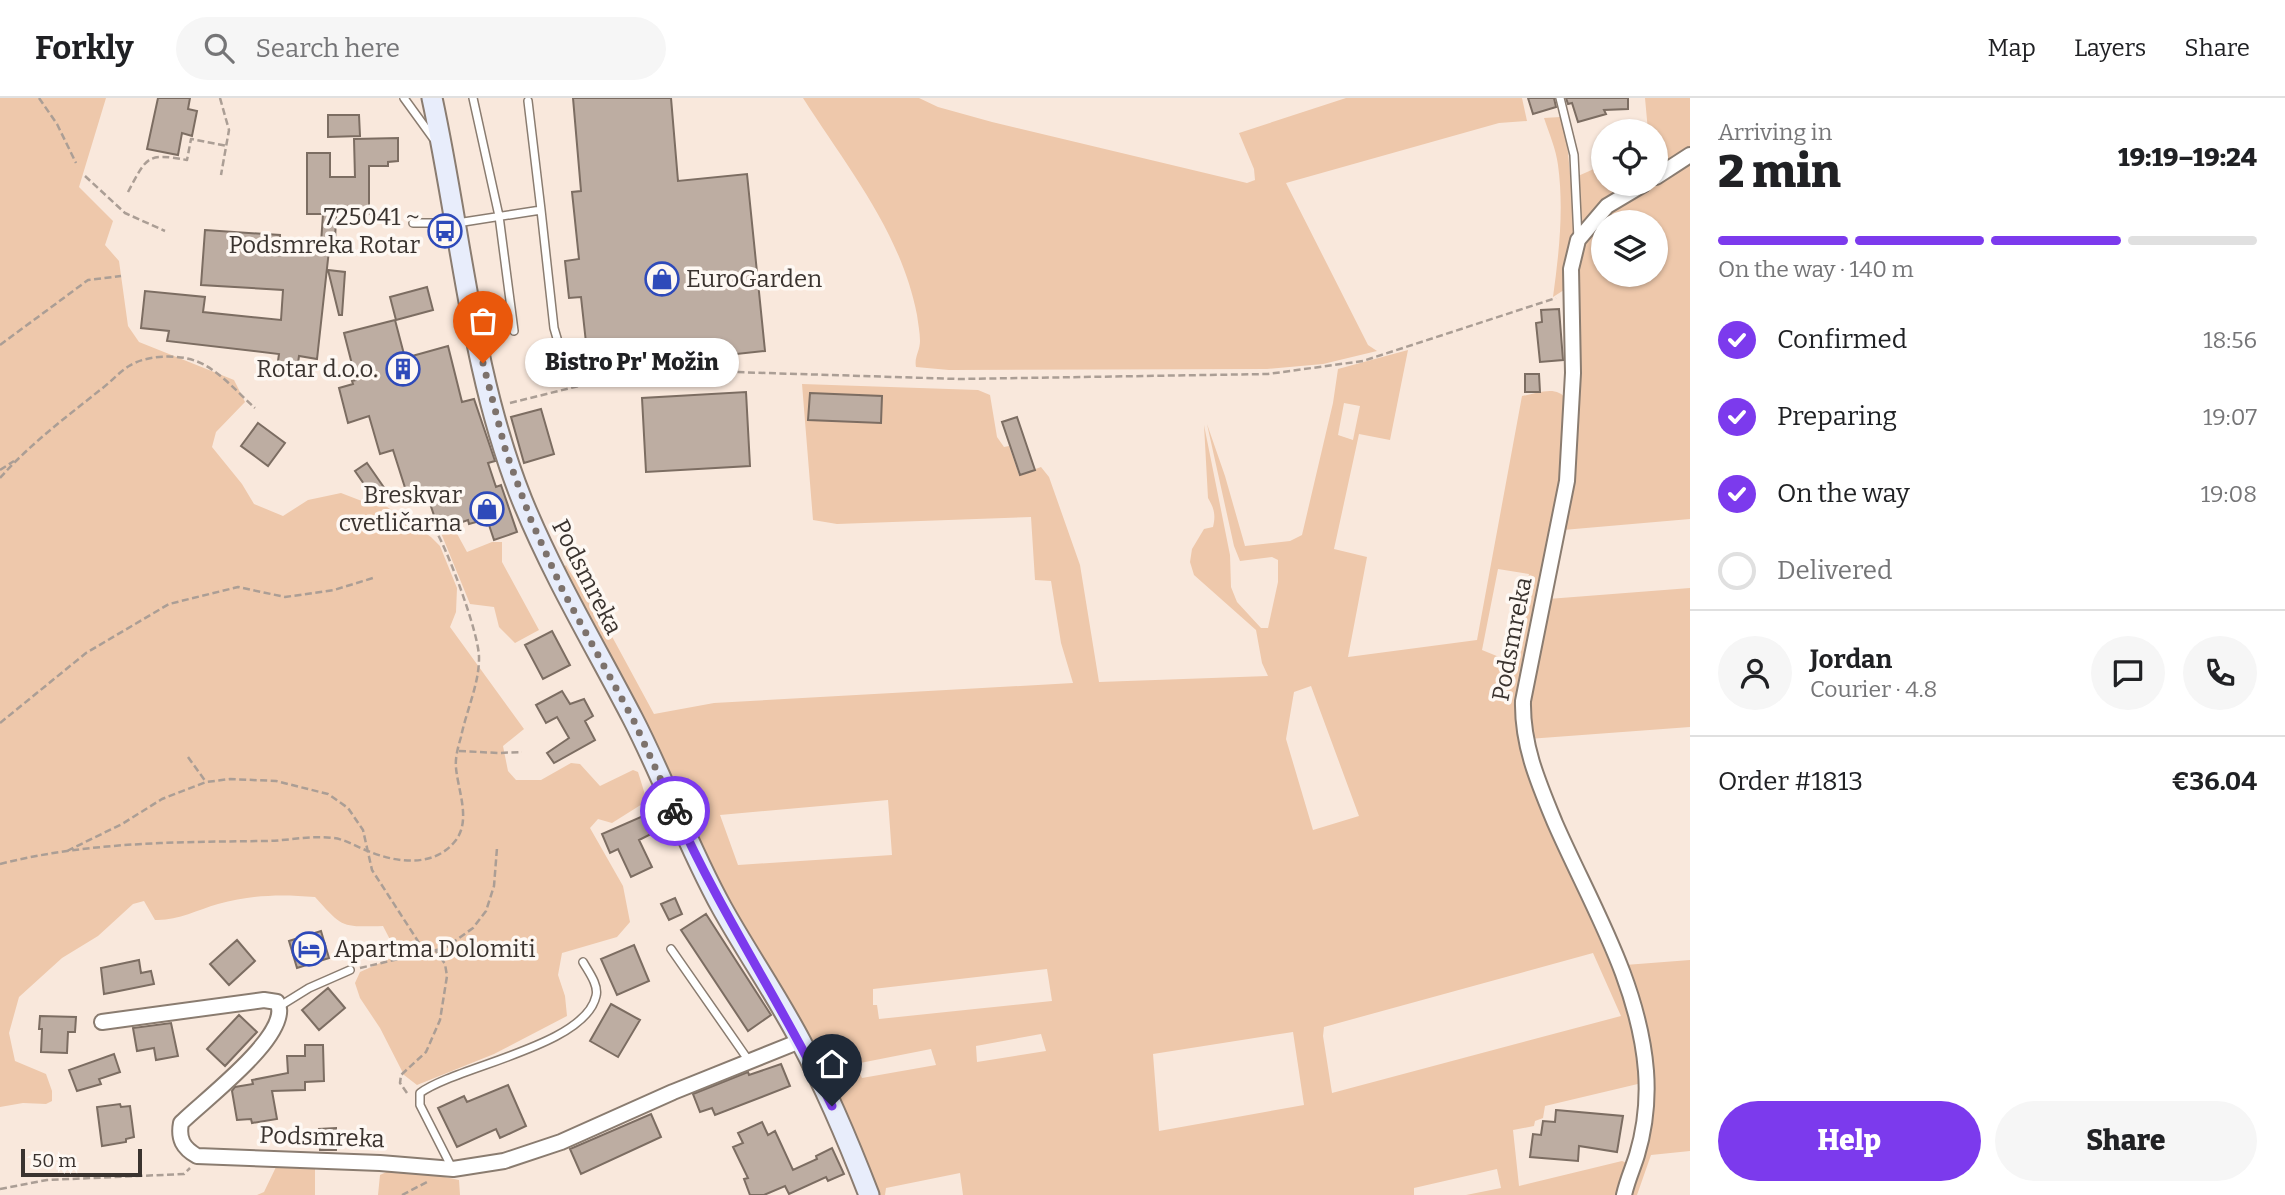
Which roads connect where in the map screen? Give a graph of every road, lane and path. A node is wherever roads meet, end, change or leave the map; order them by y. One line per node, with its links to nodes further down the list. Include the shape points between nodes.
1 (39, 98): 11 (path)
2 (220, 98): 8 (path, via 229,130)
3 (404, 98): 10 (lane)
4 (432, 98): 10 (street, Podsmreka)
5 (473, 98): 18 (lane)
6 (1560, 98): 22 (lane, via 1574,155)
7 (528, 101): 17 (lane)
8 (227, 146): 13 (path); 15 (path, via 191,139 187,160 152,158)
9 (1690, 155): 12 (street)
10 (444, 156): 20 (street, Podsmreka)
11 (76, 163)
12 (1668, 170)
13 (221, 175)
14 (85, 176): 21 (path, via 125,213)
15 (128, 192)
16 (1624, 196): 22 (street, Podsmreka, via 1607,206)
17 (541, 210): 18 (lane); 27 (lane, via 554,328)
18 (499, 216): 20 (lane); 25 (lane)
19 (413, 223): 20 (lane)
20 (457, 223): 28 (street, Podsmreka)
21 (165, 231)
22 (1578, 240): 24 (street, Podsmreka)
23 (121, 276): 26 (path, via 88,281)
24 (1570, 293): 28 (path, via 1363,361 1268,374 959,379 702,371 624,375); 60 (street, Podsmreka, via 1573,373 1567,481 1526,681 1523,721 1542,793 1609,940 1642,1035 1646,1113)
25 (514, 331)
26 (0, 345)
27 (561, 352)
28 (493, 407): 51 (street, Podsmreka, via 522,498 554,573 634,721 721,907)
29 (255, 408): 30 (path, via 196,361 147,359 128,366)
30 (16, 460): 31 (path); 32 (path)
31 (0, 470)
32 (0, 478)
33 (437, 533): 36 (path, via 463,597 480,659)
34 (373, 578): 35 (path, via 285,597 238,587 169,604 86,653)
35 (0, 723)
36 (457, 750): 37 (path); 41 (path, via 455,766 463,812 456,841 425,860 402,861)
37 (522, 752)
38 (188, 757): 39 (path)
39 (206, 782): 41 (path, via 276,781 328,794 348,808 363,831); 42 (path)
40 (497, 848): 45 (path, via 494,887 486,911 463,937)
41 (365, 850): 42 (path, via 337,838 308,836 146,843); 46 (path, via 372,870)
42 (64, 852): 43 (path)
43 (0, 864)
44 (671, 949): 52 (lane)
45 (436, 951): 46 (path); 53 (path, via 447,976 440,1020 426,1052 401,1075 400,1083)
46 (425, 952): 48 (path)
47 (583, 962): 53 (lane, via 597,995 579,1020 545,1042 424,1090)
48 (350, 970): 49 (lane)
49 (280, 1006): 50 (street, via 272,999); 54 (street, via 273,1028 245,1067 181,1123 181,1142)
50 (102, 1022)
51 (800, 1041): 52 (street, Podsmreka); 59 (street, Podsmreka)
52 (749, 1062): 55 (street, Podsmreka, via 561,1142 504,1161)
53 (420, 1105): 55 (lane)
54 (197, 1156): 55 (street, Podsmreka); 57 (path, via 184,1174 47,1180)
55 (453, 1169)
56 (415, 1188): 58 (path)
57 (0, 1189)
58 (402, 1195)
59 (869, 1195)
60 (1624, 1195)

